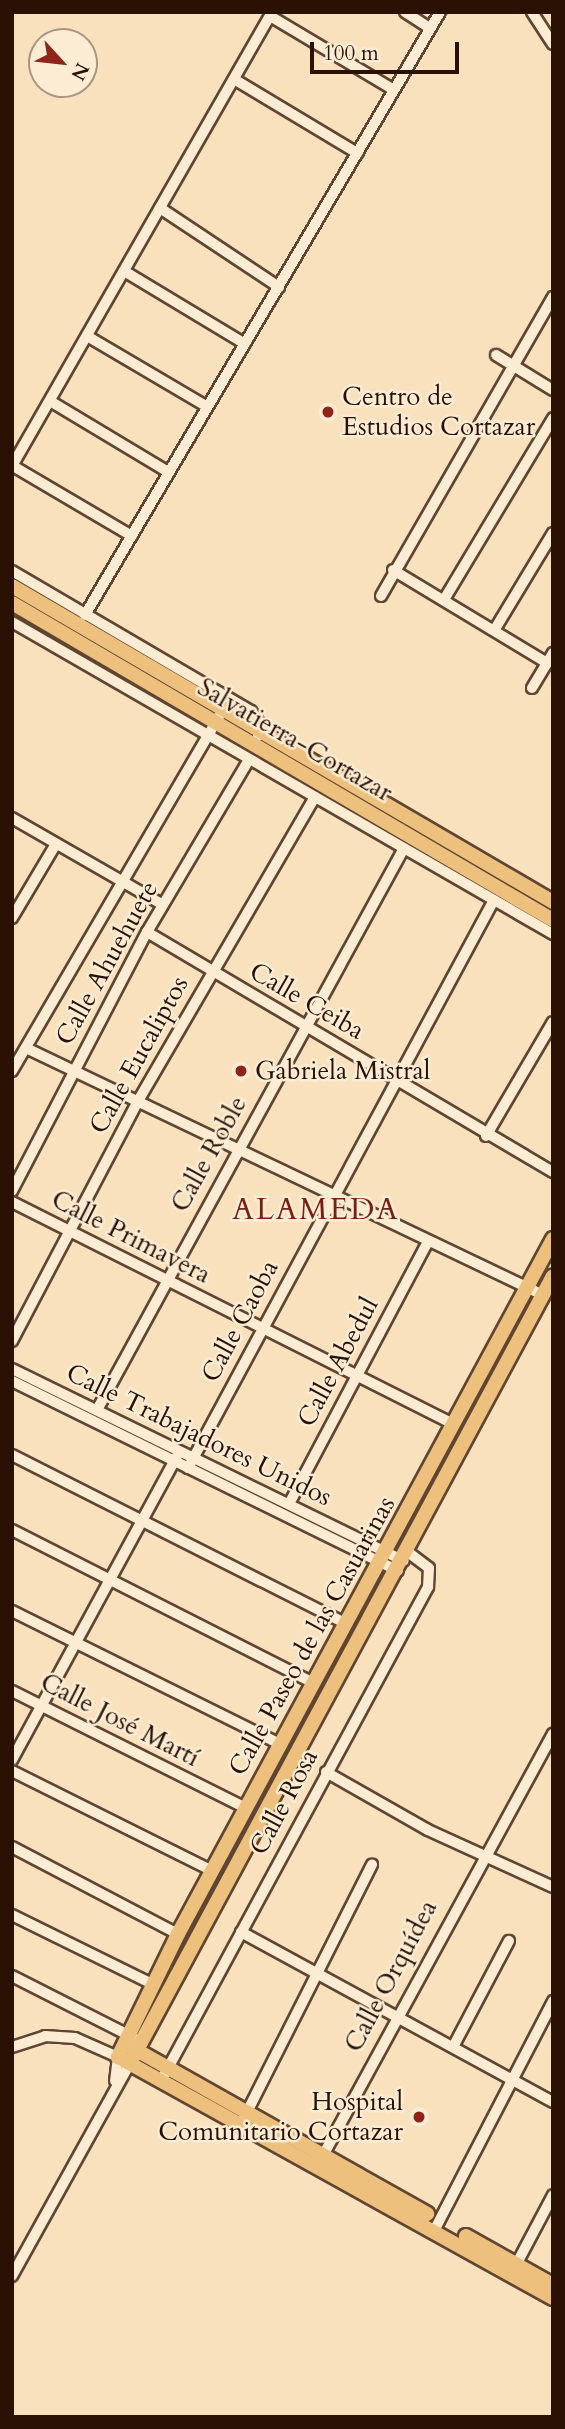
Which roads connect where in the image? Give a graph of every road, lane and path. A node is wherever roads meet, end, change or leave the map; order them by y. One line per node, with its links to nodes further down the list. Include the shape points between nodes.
1 (405, 12): 5 (street)
2 (440, 12): 5 (street)
3 (532, 12): 6 (street)
4 (271, 14): 7 (street); 8 (street)
5 (430, 28): 8 (street)
6 (553, 44)
7 (234, 79): 9 (street); 10 (street)
8 (394, 90): 9 (street)
9 (357, 153): 12 (street)
10 (160, 208): 11 (street); 12 (street)
11 (124, 271): 14 (street); 15 (street)
12 (279, 287): 15 (street)
13 (553, 297): 17 (street)
14 (87, 337): 19 (street); 20 (street)
15 (245, 344): 20 (street)
16 (496, 355): 17 (street)
17 (512, 364): 18 (street); 26 (street)
18 (553, 390)
19 (50, 401): 22 (street); 23 (street)
20 (206, 406): 23 (street)
21 (553, 418): 30 (street)
22 (12, 466): 25 (street)
23 (168, 472): 25 (street)
24 (553, 533): 35 (street)
25 (132, 536): 32 (street)
26 (393, 570): 29 (street); 30 (street)
27 (12, 571): 32 (street)
28 (12, 586): 34 (main road, Salvatierra-Cortazar)
29 (381, 596)
30 (445, 598): 35 (street)
31 (12, 603): 39 (main road, Salvatierra-Cortazar)
32 (85, 615): 34 (street)
33 (12, 622): 42 (street)
34 (95, 628): 38 (main road, Salvatierra-Cortazar); 41 (street, via 251,711)
35 (495, 629): 36 (street)
36 (550, 658): 37 (street)
37 (532, 688)
38 (223, 710): 39 (street); 40 (main road, Salvatierra-Cortazar)
39 (217, 724): 40 (main road, Salvatierra-Cortazar); 42 (street)
40 (242, 730): 41 (main road, Salvatierra-Cortazar); 43 (street)
41 (256, 738): 51 (main road, Salvatierra-Cortazar); 54 (main road, Salvatierra-Cortazar)
42 (209, 739): 43 (street); 49 (street)
43 (231, 751): 44 (street)
44 (248, 761): 45 (street); 52 (street, Calle Ahuehuete)
45 (315, 797): 48 (street); 57 (street, Calle Eucaliptos)
46 (12, 818): 47 (street)
47 (56, 844): 49 (street); 53 (street)
48 (404, 848): 50 (street); 59 (street, Calle Roble)
49 (125, 884): 52 (street); 60 (street)
50 (494, 900): 56 (street); 63 (street, Calle Caoba)
51 (553, 902)
52 (163, 905): 55 (street, Calle Ahuehuete)
53 (12, 918)
54 (553, 920)
55 (148, 932): 57 (street, Calle Ceiba); 62 (street, Calle Ahuehuete)
56 (553, 934)
57 (211, 972): 59 (street, Calle Ceiba); 64 (street, Calle Eucaliptos)
58 (553, 1022): 65 (street)
59 (305, 1026): 63 (street, Calle Ceiba); 66 (street, Calle Roble)
60 (26, 1048): 61 (street); 62 (street)
61 (12, 1071)
62 (73, 1073): 64 (street); 68 (street, Calle Ahuehuete)
63 (398, 1081): 65 (street, Calle Ceiba); 69 (street, Calle Caoba)
64 (138, 1101): 66 (street); 71 (street, Calle Eucaliptos)
65 (486, 1136): 67 (street, Calle Ceiba)
66 (239, 1148): 69 (street); 74 (street, Calle Roble)
67 (553, 1172)
68 (12, 1191)
69 (332, 1194): 73 (street); 77 (street, Calle Caoba)
70 (12, 1202): 71 (street, Calle Primavera)
71 (69, 1232): 74 (street, Calle Primavera); 78 (street, Calle Eucaliptos)
72 (553, 1240): 75 (main road, Calle Paseo de las Casuarinas)
73 (428, 1241): 75 (street); 80 (street, Calle Abedul)
74 (165, 1280): 77 (street, Calle Primavera); 82 (street, Calle Roble)
75 (529, 1282): 76 (street); 83 (main road, Calle Paseo de las Casuarinas)
76 (549, 1285): 93 (main road, Calle Paseo de las Casuarinas)
77 (261, 1328): 80 (street, Calle Primavera); 86 (street, Calle Caoba)
78 (12, 1341)
79 (12, 1369): 82 (street, Calle Trabajadores Unidos)
80 (357, 1376): 83 (street, Calle Primavera); 89 (street, Calle Abedul)
81 (12, 1381): 87 (street, Calle Trabajadores Unidos)
82 (97, 1410): 84 (street, Calle Trabajadores Unidos)
83 (454, 1424): 92 (main road, Calle Paseo de las Casuarinas)
84 (180, 1450): 86 (street, Calle Trabajadores Unidos); 87 (street)
85 (12, 1455): 90 (street)
86 (193, 1457): 88 (street, Calle Caoba); 89 (street, Calle Trabajadores Unidos)
87 (174, 1462): 88 (street, Calle Trabajadores Unidos); 90 (street)
88 (188, 1468): 92 (street, Calle Trabajadores Unidos)
89 (289, 1504): 92 (street, Calle Trabajadores Unidos)
90 (145, 1521): 94 (street); 96 (street)
91 (12, 1530): 94 (street)
92 (383, 1556): 93 (street, Calle Trabajadores Unidos); 96 (main road, Calle Paseo de las Casuarinas)
93 (410, 1560): 105 (street, Calle Rosa, via 430,1574 428,1587); 123 (main road, Calle Paseo de las Casuarinas)
94 (111, 1581): 97 (street); 98 (street)
95 (12, 1611): 97 (street)
96 (347, 1624): 98 (main road, Calle Paseo de las Casuarinas)
97 (78, 1644): 100 (street); 102 (street)
98 (313, 1683): 102 (main road, Calle Paseo de las Casuarinas)
99 (12, 1691): 100 (street, Calle José Martí)
100 (43, 1707): 103 (street); 106 (street, Calle José Martí)
101 (553, 1733): 108 (street, Calle Orquídea)
102 (280, 1744): 106 (main road, Calle Paseo de las Casuarinas)
103 (12, 1760)
104 (12, 1771): 110 (street)
105 (326, 1772): 108 (street); 113 (street, Calle Rosa)
106 (246, 1808): 110 (main road, Calle Paseo de las Casuarinas)
107 (12, 1847): 114 (street)
108 (483, 1857): 111 (street); 120 (street, Calle Orquídea)
109 (372, 1865): 116 (street)
110 (213, 1871): 114 (main road, Calle Paseo de las Casuarinas)
111 (553, 1887)
112 (12, 1915): 118 (street)
113 (241, 1932): 116 (street); 124 (street, Calle Rosa)
114 (178, 1934): 118 (main road, Calle Paseo de las Casuarinas)
115 (509, 1941): 122 (street)
116 (317, 1976): 120 (street); 127 (street)
117 (15, 1980): 123 (street)
118 (152, 1984): 123 (main road, Calle Paseo de las Casuarinas)
119 (553, 2001): 125 (street)
120 (397, 2015): 122 (street); 128 (street, Calle Orquídea)
121 (12, 2047): 123 (street, via 64,2035)
122 (453, 2047): 125 (street)
123 (129, 2048): 124 (main road); 132 (street, via 116,2081)
124 (164, 2076): 127 (main road)
125 (515, 2079): 126 (street); 130 (street)
126 (553, 2102)
127 (244, 2119): 128 (main road)
128 (320, 2160): 130 (main road)
129 (553, 2195): 131 (street)
130 (438, 2225): 131 (main road); 134 (main road)
131 (516, 2265): 133 (main road)
132 (12, 2276)
133 (553, 2285)
134 (553, 2298)

